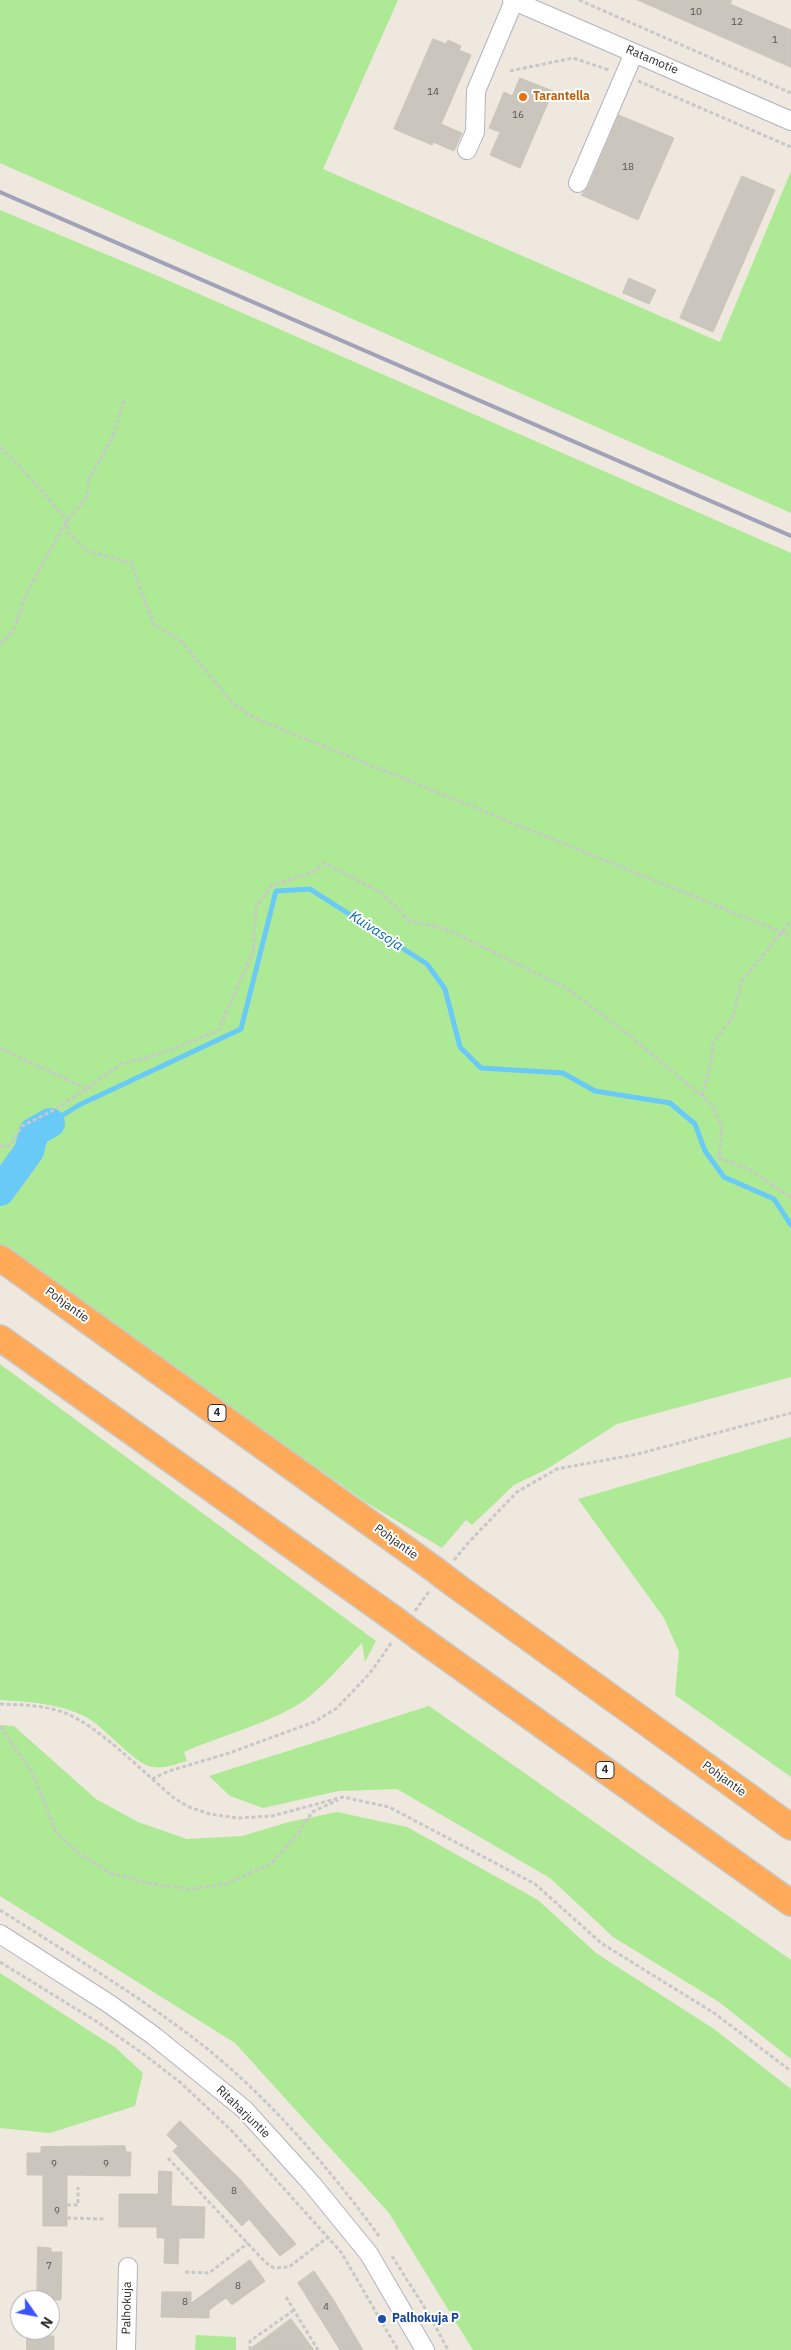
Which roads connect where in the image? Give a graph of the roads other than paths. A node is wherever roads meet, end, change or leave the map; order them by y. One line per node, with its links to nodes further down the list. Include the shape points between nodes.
1 (513, 0): 2 (street, Ratamotie); 4 (street, via 476,91 475,132)
2 (634, 53): 3 (street, Ratamotie); 5 (street)
3 (791, 121)
4 (467, 150)
5 (578, 183)
6 (0, 1258): 8 (highway, Pohjantie / 4)
7 (0, 1338): 9 (highway, 4)
8 (791, 1827)
9 (791, 1903)
10 (0, 1934): 13 (street, Ritaharjuntie, via 154,2036 244,2109 312,2184 369,2254)
11 (128, 2267): 12 (street, Palhokuja)
12 (126, 2350)
13 (425, 2350)

